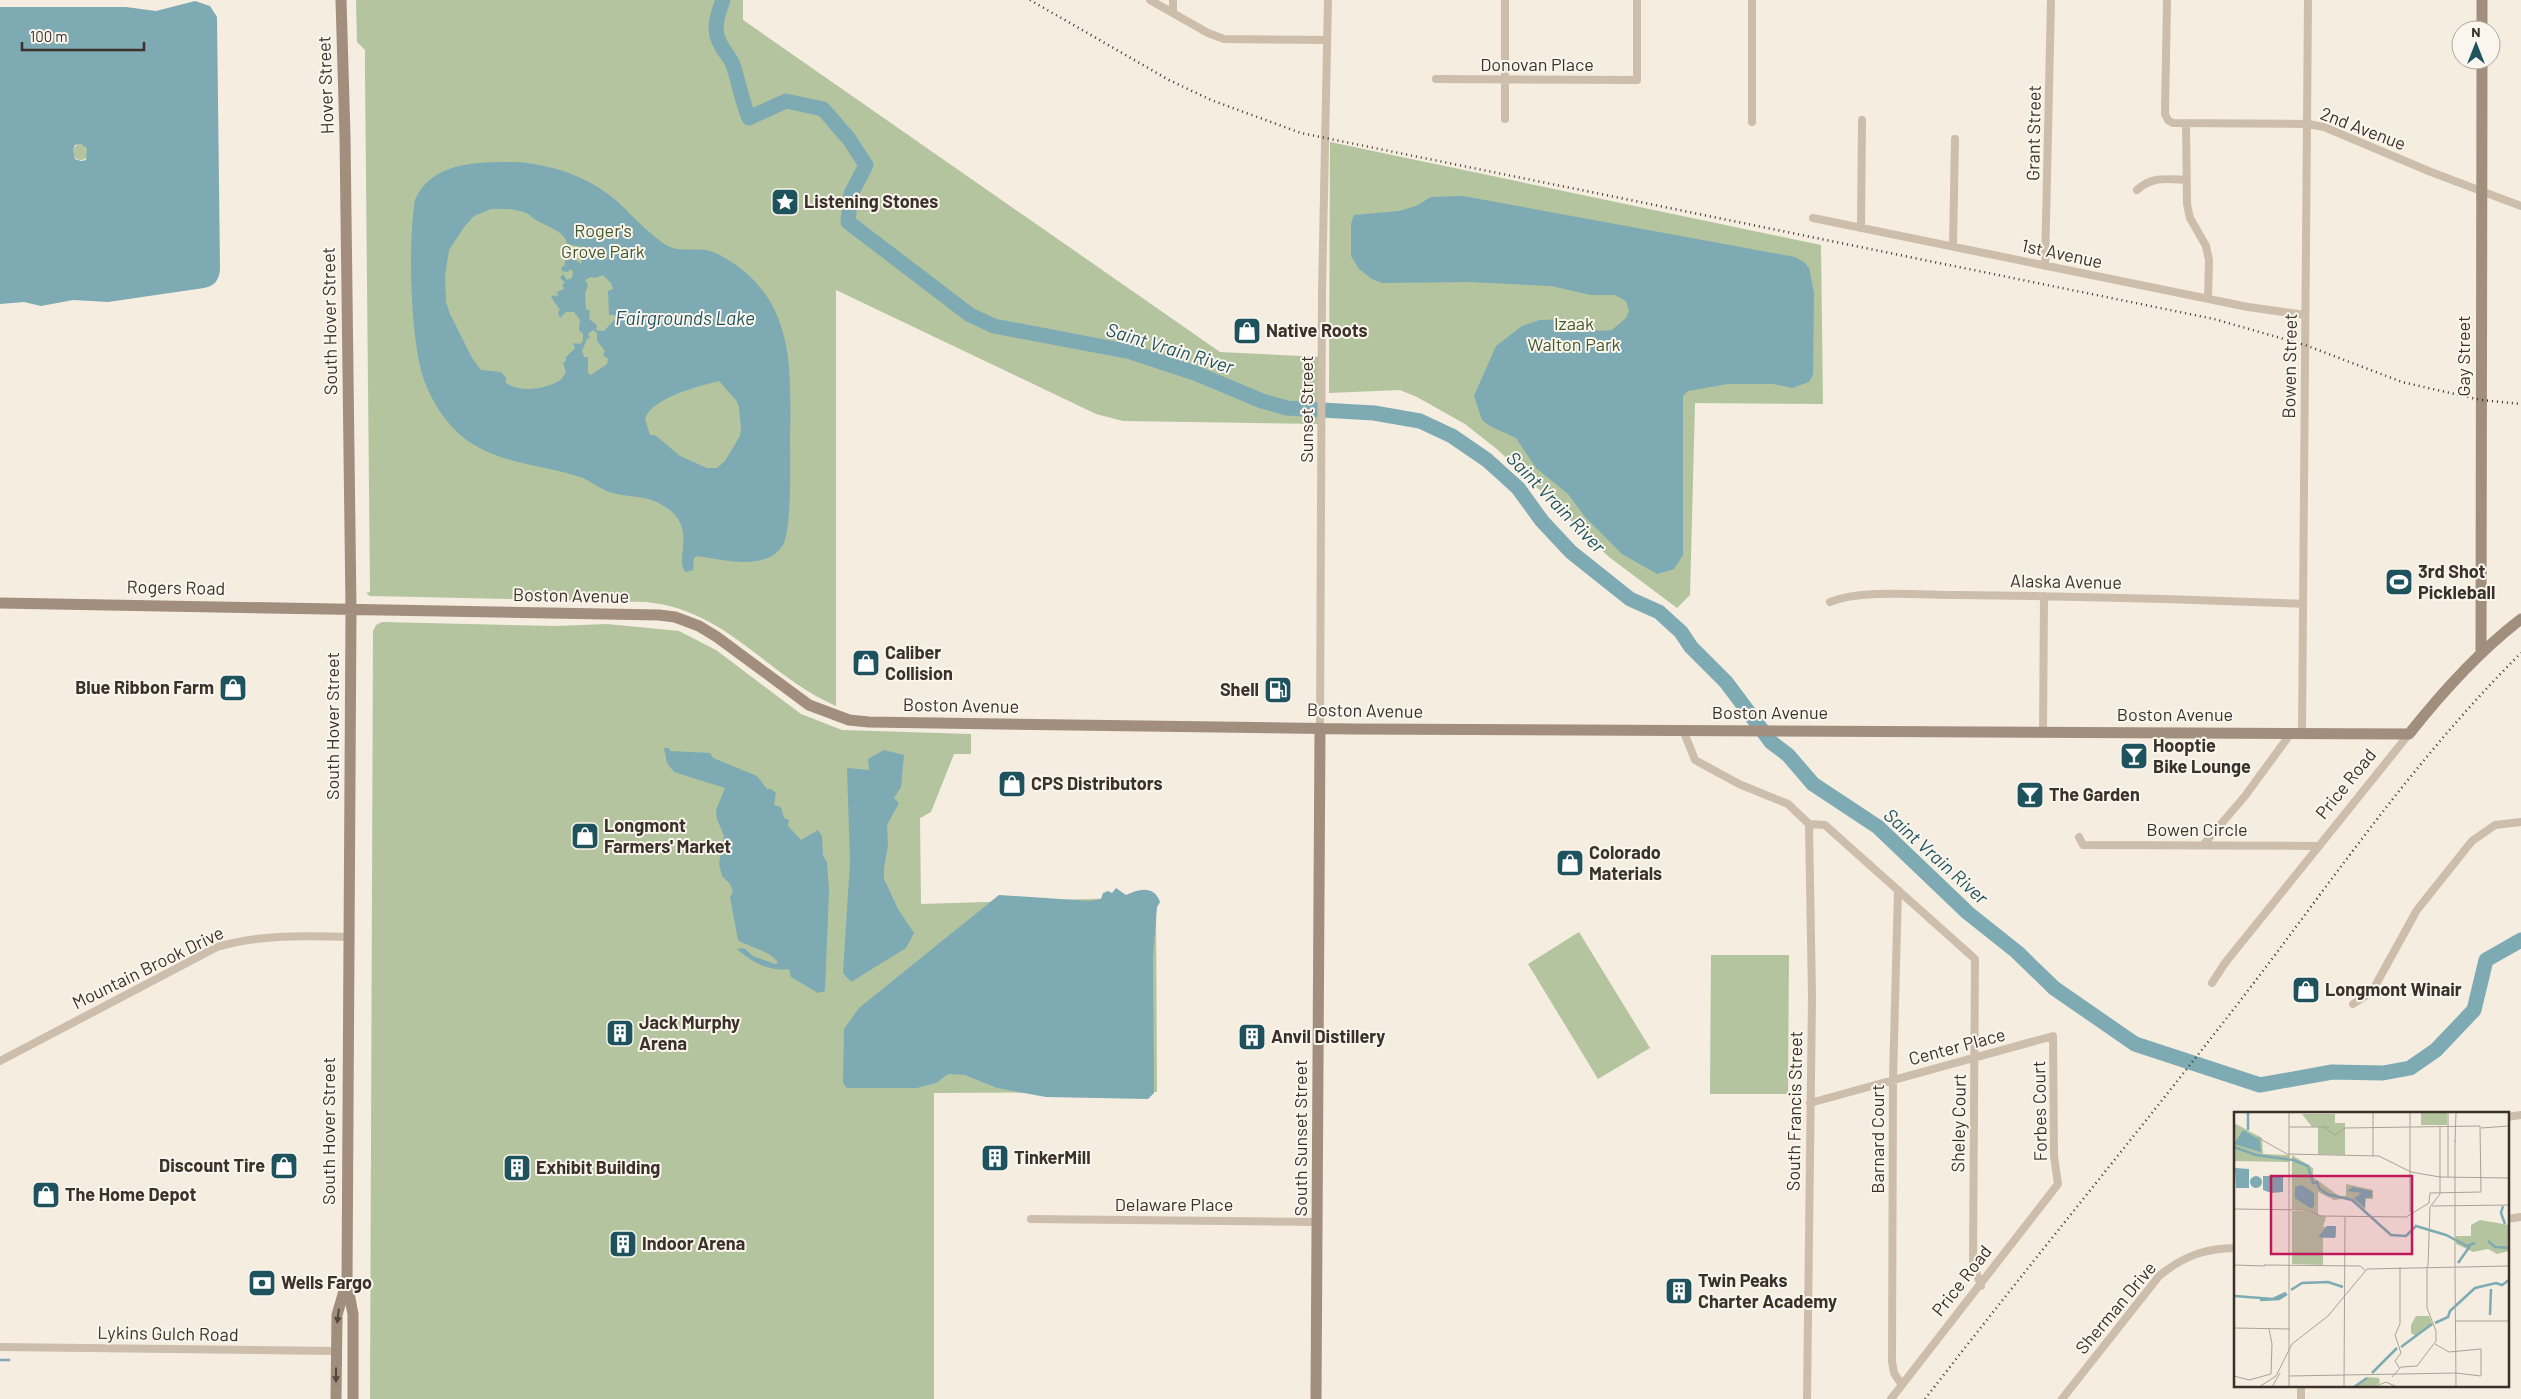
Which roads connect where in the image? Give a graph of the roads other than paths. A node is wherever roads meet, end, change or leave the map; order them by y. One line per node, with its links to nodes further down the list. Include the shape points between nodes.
1 (340, 0): 24 (street, Hover Street)
2 (1150, 0): 12 (street)
3 (1173, 0): 12 (street)
4 (1328, 0): 14 (street, Sunset Street)
5 (1505, 0): 17 (street)
6 (1637, 0): 17 (street, Donovan Place, via 1637,80)
7 (1752, 0): 20 (street)
8 (2051, 0): 32 (street, Grant Street)
9 (2167, 0): 21 (street, via 2165,114 2173,123)
10 (2308, 0): 22 (street, Bowen Street)
11 (2482, 0): 13 (street)
12 (1173, 13): 14 (street, via 1224,39)
13 (2482, 20)
14 (1327, 40): 42 (street, Sunset Street)
15 (2482, 70): 27 (street, Gay Street)
16 (1436, 79): 17 (street, Donovan Place)
17 (1505, 80): 18 (street)
18 (1505, 119)
19 (1862, 120): 30 (street)
20 (1752, 122)
21 (2186, 123): 22 (street, 2nd Avenue); 25 (street)
22 (2308, 124): 27 (street, 2nd Avenue, via 2324,127); 34 (street, Bowen Street)
23 (1955, 139): 31 (street)
24 (346, 170): 39 (street, South Hover Street)
25 (2186, 180): 26 (street, via 2155,179); 33 (street, via 2190,218 2206,246 2209,260)
26 (2137, 190)
27 (2482, 192): 28 (street, 2nd Avenue); 41 (street, Gay Street)
28 (2521, 206)
29 (1813, 218): 30 (street, 1st Avenue)
30 (1861, 228): 31 (street, 1st Avenue)
31 (1953, 246): 32 (street, 1st Avenue)
32 (2045, 266): 33 (street, 1st Avenue)
33 (2208, 299): 34 (street, 1st Avenue)
34 (2305, 315): 38 (street, Bowen Street)
35 (2044, 596): 36 (street, Alaska Avenue, via 1856,595); 38 (street, Alaska Avenue); 44 (street)
36 (1830, 602)
37 (0, 603): 39 (street, Rogers Road)
38 (2303, 604): 45 (street, Bowen Street)
39 (351, 609): 42 (street, Boston Avenue, via 658,615 675,618 699,626 717,637 809,705 849,720); 53 (street, South Hover Street)
40 (2521, 619): 41 (street, Price Road)
41 (2481, 652): 46 (street, Price Road, via 2452,680)
42 (1320, 728): 43 (street, Boston Avenue); 67 (street, South Sunset Street)
43 (1683, 730): 44 (street, Boston Avenue); 48 (street, via 1695,760 1788,804)
44 (2043, 732): 45 (street, Boston Avenue)
45 (2297, 733): 46 (street, Boston Avenue); 50 (street)
46 (2409, 734): 51 (street, Price Road)
47 (2521, 822): 55 (street, via 2495,825 2472,841 2417,910 2375,986)
48 (1809, 824): 52 (street, via 1825,825); 60 (street, South Francis Street)
49 (2079, 837): 50 (street, Bowen Circle, via 2083,845)
50 (2204, 845): 51 (street, Bowen Circle)
51 (2319, 846): 54 (street, Price Road)
52 (1898, 890): 57 (street, Sheley Court, via 1975,959); 59 (street, Barnard Court)
53 (348, 937): 58 (street, Mountain Brook Drive, via 255,937 217,947); 69 (street, South Hover Street)
54 (2212, 983)
55 (2353, 1004)
56 (2053, 1036): 57 (street, Center Place); 63 (street, Forbes Court, via 2054,1156)
57 (1974, 1058): 59 (street, Center Place); 70 (street, Sheley Court, via 1972,1263)
58 (0, 1061)
59 (1893, 1079): 60 (street, Center Place); 74 (street, Barnard Court, via 1892,1361 1894,1373)
60 (1810, 1103): 79 (street, South Francis Street)
61 (2521, 1115): 62 (street)
62 (2508, 1117)
63 (2058, 1184): 70 (street, Price Road)
64 (2521, 1216): 66 (street)
65 (1031, 1219): 67 (street, Delaware Place)
66 (2508, 1219)
67 (1318, 1222): 78 (street, South Sunset Street)
68 (2234, 1248): 81 (street, Sherman Drive, via 2191,1255 2159,1276)
69 (347, 1283): 72 (street, South Hover Street, one-way to 72, via 337,1314); 73 (street, South Hover Street, via 353,1314)
70 (1981, 1286): 74 (street, Price Road)
71 (0, 1347): 72 (street, Lykins Gulch Road)
72 (337, 1351): 73 (street); 76 (street, South Hover Street, one-way to 76)
73 (353, 1351): 77 (street, South Hover Street)
74 (1902, 1385): 80 (street, Price Road)
75 (2301, 1386): 82 (street)
76 (336, 1399)
77 (353, 1399)
78 (1316, 1399)
79 (1807, 1399)
80 (1891, 1399)
81 (2062, 1399)
82 (2301, 1399)

